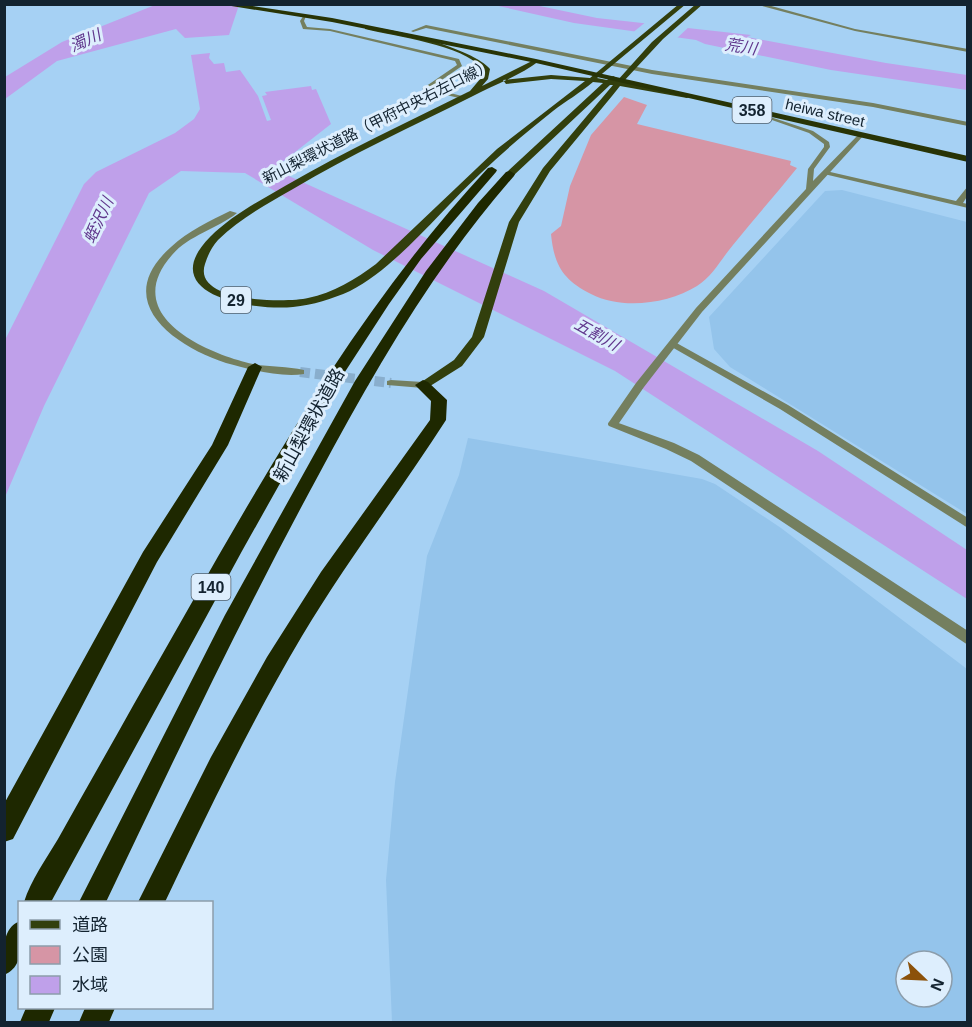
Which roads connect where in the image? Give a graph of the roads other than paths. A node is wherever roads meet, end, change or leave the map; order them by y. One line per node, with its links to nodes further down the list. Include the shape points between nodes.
1 (222, 4): 7 (highway, heiwa street / 358)
2 (280, 4): 10 (highway, heiwa street / 358)
3 (683, 4): 14 (main road, 29)
4 (700, 4): 11 (main road)
5 (757, 4): 8 (street)
6 (803, 10): 8 (street)
7 (304, 15): 9 (highway, heiwa street / 358); 15 (street, via 305,28 341,32 457,60 460,65 425,89)
8 (798, 15): 12 (street)
9 (362, 26): 13 (highway, heiwa street / 358); 15 (main road, via 462,52 483,62 487,69 484,79)
10 (413, 31): 13 (highway, heiwa street / 358, via 526,55); 18 (street, via 426,26 652,72 873,105)
11 (661, 37): 23 (main road, 新山梨環状道路); 34 (main road, via 546,170 514,222 478,337 458,363)
12 (968, 51)
13 (536, 61): 15 (main road, 新山梨環状道路（甲府中央右左口線） / 29); 16 (highway, heiwa street / 358)
14 (579, 89): 21 (main road, 29); 26 (main road, 29, via 495,155 380,266 344,290 284,305 257,304 216,294 206,286 200,278 199,260 204,250)
15 (463, 97): 16 (main road, via 498,83 544,77); 26 (main road, 新山梨環状道路（甲府中央右左口線） / 29)
16 (706, 99): 17 (highway, heiwa street / 358)
17 (741, 107): 19 (highway, heiwa street / 358); 25 (street, via 811,132 827,143 811,169)
18 (968, 124)
19 (861, 135): 20 (highway, heiwa street / 358); 22 (street)
20 (968, 159)
21 (492, 170): 38 (highway, 新山梨環状道路 / 140, via 437,230 399,280 310,415)
22 (825, 173): 25 (street); 27 (street)
23 (510, 174): 39 (highway, 新山梨環状道路 / 140, via 418,288 284,522 176,729)
24 (968, 188): 27 (street)
25 (809, 191): 30 (street, via 696,314)
26 (265, 200): 29 (main road, 新山梨環状道路（甲府中央右左口線） / 29)
27 (958, 204): 28 (street)
28 (968, 206)
29 (233, 213): 31 (street, via 173,250 151,286 151,300 161,322 174,334 193,345)
30 (670, 348): 35 (street, via 784,408); 36 (street, via 613,424 695,458)
31 (255, 367): 32 (street); 37 (highway, via 220,445 150,557)
32 (300, 372)
33 (391, 383): 34 (street)
34 (423, 385): 40 (highway, via 439,400 438,420 293,632 231,743)
35 (968, 524)
36 (968, 639)
37 (4, 830)
38 (38, 901)
39 (93, 901)
40 (152, 901)
41 (18, 938): 42 (highway)
42 (4, 962)
43 (41, 1009): 45 (highway)
44 (100, 1009): 46 (highway)
45 (34, 1023)
46 (93, 1023)

